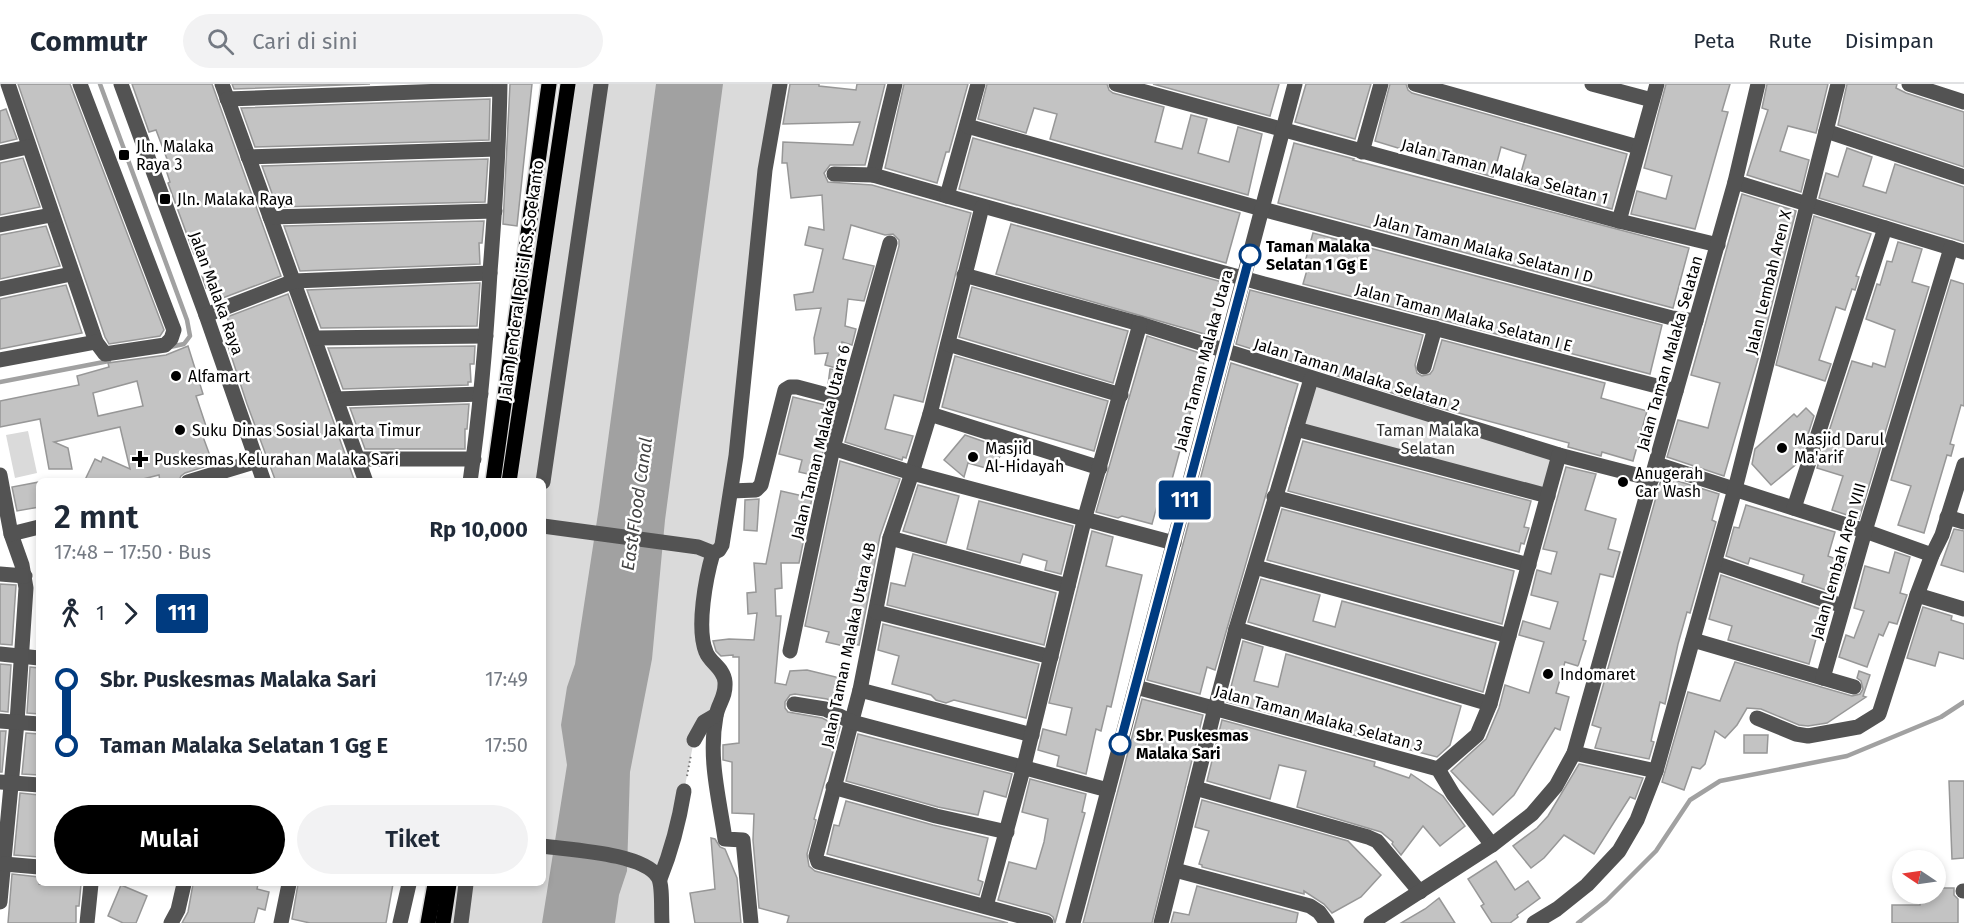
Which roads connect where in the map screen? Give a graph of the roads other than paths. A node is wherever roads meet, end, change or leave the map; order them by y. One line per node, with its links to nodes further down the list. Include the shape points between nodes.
1 (8, 84): 26 (street)
2 (80, 84): 62 (street, via 174,330 165,345)
3 (121, 84): 55 (street, Jalan Malaka Raya)
4 (549, 84): 88 (main road, Jalan Jenderal Polisi RS. Soekanto)
5 (568, 84): 89 (main road, Jalan Jenderal Polisi RS. Soekanto)
6 (601, 84): 90 (street)
7 (780, 84): 92 (street, via 765,170)
8 (895, 84): 33 (street)
9 (978, 84): 23 (street)
10 (1116, 84): 24 (street, Jalan Taman Malaka Selatan 1)
11 (1295, 84): 24 (street, Jalan Taman Malaka Utara)
12 (1381, 84): 29 (street)
13 (1415, 84): 27 (street)
14 (1592, 84): 21 (street)
15 (1657, 84): 21 (street)
16 (1758, 84): 35 (street, Jalan Taman Malaka Selatan)
17 (1838, 84): 25 (street, Jalan Lembah Aren X)
18 (1909, 84): 22 (street)
19 (500, 86): 20 (street); 28 (street)
20 (224, 91): 31 (street)
21 (1652, 100): 27 (street)
22 (1964, 102)
23 (967, 126): 36 (street); 39 (street, Jalan Taman Malaka Selatan I D)
24 (1283, 129): 29 (street, Jalan Taman Malaka Selatan 1); 39 (street, Jalan Taman Malaka Utara)
25 (1826, 131): 34 (street); 37 (street, Jalan Lembah Aren X)
26 (27, 147): 30 (street); 41 (street)
27 (1638, 147): 43 (street)
28 (497, 149): 31 (street); 40 (street)
29 (1362, 152): 43 (street, Jalan Taman Malaka Selatan 1)
30 (0, 153)
31 (248, 157): 42 (street)
32 (834, 174): 33 (street, Jalan Taman Malaka Selatan I E)
33 (873, 175): 36 (street, Jalan Taman Malaka Selatan I E)
34 (1964, 177)
35 (1736, 182): 37 (street); 47 (street, Jalan Taman Malaka Selatan)
36 (947, 196): 38 (street, Jalan Taman Malaka Selatan I E)
37 (1806, 204): 45 (street); 91 (street, Jalan Lembah Aren X)
38 (982, 207): 51 (street, Jalan Taman Malaka Utara 4B); 52 (street, Jalan Taman Malaka Selatan I E)
39 (1262, 209): 52 (street, Jalan Taman Malaka Utara); 56 (street, Jalan Taman Malaka Selatan I D, via 1672,318)
40 (495, 211): 42 (street); 49 (street)
41 (51, 215): 44 (street); 50 (street)
42 (270, 218): 53 (street)
43 (1619, 221): 47 (street, Jalan Taman Malaka Selatan 1)
44 (0, 225)
45 (1885, 228): 48 (street); 95 (street)
46 (890, 243): 71 (street, Jalan Taman Malaka Utara 6)
47 (1718, 245): 56 (street, Jalan Taman Malaka Selatan)
48 (1957, 250): 101 (street, Jalan Lembah Aren VIII)
49 (490, 273): 53 (street); 59 (street)
50 (71, 274): 54 (street); 62 (street)
51 (964, 274): 57 (street, Jalan Taman Malaka Selatan 2); 61 (street, Jalan Taman Malaka Utara 4B)
52 (1244, 278): 58 (street, Jalan Taman Malaka Selatan I E); 63 (street, Jalan Taman Malaka Utara)
53 (294, 281): 55 (street); 60 (street)
54 (0, 289)
55 (206, 315): 78 (street, Jalan Malaka Raya)
56 (1696, 321): 67 (street, Jalan Taman Malaka Selatan)
57 (1140, 324): 63 (street, Jalan Taman Malaka Selatan 2); 69 (street)
58 (1435, 328): 65 (street); 67 (street, Jalan Taman Malaka Selatan I E)
59 (486, 336): 60 (street); 68 (street)
60 (315, 338): 70 (street)
61 (948, 344): 69 (street); 72 (street, Jalan Taman Malaka Utara 4B)
62 (100, 348): 64 (street)
63 (1224, 351): 66 (street, Jalan Taman Malaka Selatan 2); 104 (street, Jalan Taman Malaka Utara)
64 (0, 360)
65 (1424, 367)
66 (1311, 379): 73 (street); 75 (street, Jalan Taman Malaka Selatan 2)
67 (1676, 391): 81 (street, Jalan Taman Malaka Selatan)
68 (481, 394): 70 (street); 77 (street)
69 (1121, 395): 80 (street)
70 (336, 399): 76 (street)
71 (846, 400): 74 (street, Jalan Taman Malaka Utara 6); 92 (street, via 796,387 785,390 761,485 756,490)
72 (930, 414): 80 (street); 82 (street, Jalan Taman Malaka Utara 4B)
73 (1296, 429): 93 (street); 94 (street)
74 (833, 448): 82 (street); 120 (street, Jalan Taman Malaka Utara 6)
75 (1559, 455): 81 (street, Jalan Taman Malaka Selatan 2); 94 (street)
76 (358, 459): 77 (street); 86 (street)
77 (474, 459): 87 (street)
78 (257, 461): 84 (street); 85 (street, Jalan Malaka Raya)
79 (1964, 465): 96 (street)
80 (1100, 468): 97 (street)
81 (1654, 472): 91 (street, Jalan Taman Malaka Selatan 2); 140 (street, Jalan Taman Malaka Selatan)
82 (912, 473): 97 (street); 103 (street, Jalan Taman Malaka Utara 4B)
83 (0, 475): 102 (street)
84 (201, 478)
85 (263, 478)
86 (365, 478)
87 (471, 478)
88 (494, 478)
89 (510, 478)
90 (544, 478)
91 (1735, 489): 95 (street, Jalan Taman Malaka Selatan 2); 107 (street, Jalan Lembah Aren X)
92 (730, 491): 105 (street, via 722,545)
93 (1275, 496): 108 (street); 109 (street)
94 (1548, 496): 108 (street)
95 (1794, 508): 101 (street, Jalan Taman Malaka Selatan 2)
96 (1947, 517): 98 (street); 106 (street)
97 (1085, 518): 104 (street); 112 (street)
98 (1964, 522)
99 (546, 526): 105 (street, via 698,547)
100 (36, 528): 102 (street)
101 (1865, 531): 106 (street, Jalan Taman Malaka Selatan 2); 114 (street, Jalan Lembah Aren VIII)
102 (11, 534): 111 (street)
103 (890, 538): 112 (street); 116 (street, Jalan Taman Malaka Utara 4B)
104 (1174, 543): 126 (street, Jalan Taman Malaka Utara)
105 (713, 553): 132 (street, via 707,576 702,642 725,680 724,698)
106 (1932, 555): 113 (street)
107 (1715, 563): 114 (street); 119 (street, Jalan Lembah Aren X)
108 (1529, 565): 118 (street)
109 (1255, 567): 117 (street); 118 (street)
110 (0, 574): 111 (street)
111 (30, 585): 122 (street)
112 (1068, 586): 123 (street)
113 (1917, 595): 115 (street); 133 (street, via 1879,714 1858,727 1808,736)
114 (1843, 606): 125 (street, Jalan Lembah Aren VIII)
115 (1964, 609)
116 (876, 612): 123 (street); 128 (street, Jalan Taman Malaka Utara 4B)
117 (1236, 629): 130 (street); 131 (street)
118 (1509, 636): 130 (street)
119 (1693, 640): 125 (street); 143 (street, Jalan Lembah Aren X)
120 (790, 651)
121 (0, 654): 122 (street)
122 (22, 656): 124 (street); 135 (street)
123 (1051, 657): 138 (street)
124 (36, 658)
125 (1822, 678): 127 (street)
126 (1136, 687): 131 (street, Jalan Taman Malaka Selatan 3); 148 (street, Jalan Taman Malaka Utara)
127 (1854, 687)
128 (860, 690): 136 (street, Jalan Taman Malaka Utara 4B); 138 (street)
129 (794, 704): 136 (street, via 825,709)
130 (1490, 704): 142 (street, via 1477,735)
131 (1215, 708): 142 (street, Jalan Taman Malaka Selatan 3); 147 (street)
132 (716, 715): 139 (street, via 704,722); 177 (street, via 716,792 725,839 743,840)
133 (1756, 718)
134 (0, 721): 135 (street)
135 (16, 722): 137 (street); 144 (street)
136 (852, 722): 141 (street); 146 (street, Jalan Taman Malaka Utara 4B)
137 (36, 724)
138 (1032, 735): 141 (street)
139 (694, 740)
140 (1574, 753): 143 (street); 152 (street, Jalan Taman Malaka Selatan, via 1556,786 1532,814)
141 (1024, 766): 148 (street); 150 (street)
142 (1438, 769): 152 (street, Jalan Taman Malaka Selatan 3)
143 (1656, 771): 183 (street, Jalan Lembah Aren X, via 1637,820 1619,851 1587,885)
144 (5, 783): 145 (street); 151 (street)
145 (36, 785)
146 (833, 788): 150 (street); 167 (street, Jalan Taman Malaka Utara 4B, via 816,853 818,862)
147 (1195, 788): 156 (street); 165 (street, via 1377,841)
148 (1108, 790): 179 (street, Jalan Taman Malaka Utara)
149 (684, 791): 157 (street, via 676,835)
150 (1007, 832): 167 (street)
151 (3, 841): 154 (street)
152 (1492, 844): 165 (street, Jalan Taman Malaka Selatan)
153 (547, 846): 157 (street, via 630,858 651,868)
154 (4, 864): 155 (street); 166 (street)
155 (36, 867)
156 (1175, 870): 180 (street); 181 (street, via 1310,906)
157 (660, 879): 176 (street)
158 (91, 886): 169 (street)
159 (183, 886): 170 (street)
160 (289, 886): 171 (street)
161 (409, 886): 172 (street)
162 (435, 886): 173 (main road)
163 (449, 886): 174 (main road)
164 (466, 886): 175 (street)
165 (1420, 892): 168 (street, Jalan Taman Malaka Selatan)
166 (0, 902)
167 (986, 906): 178 (street)
168 (1391, 918): 182 (street, Jalan Taman Malaka Selatan)
169 (87, 923)
170 (171, 923)
171 (281, 923)
172 (400, 923)
173 (428, 923)
174 (443, 923)
175 (461, 923)
176 (662, 923)
177 (751, 923)
178 (1046, 923)
179 (1073, 923)
180 (1161, 923)
181 (1327, 923)
182 (1371, 923)
183 (1534, 923)

